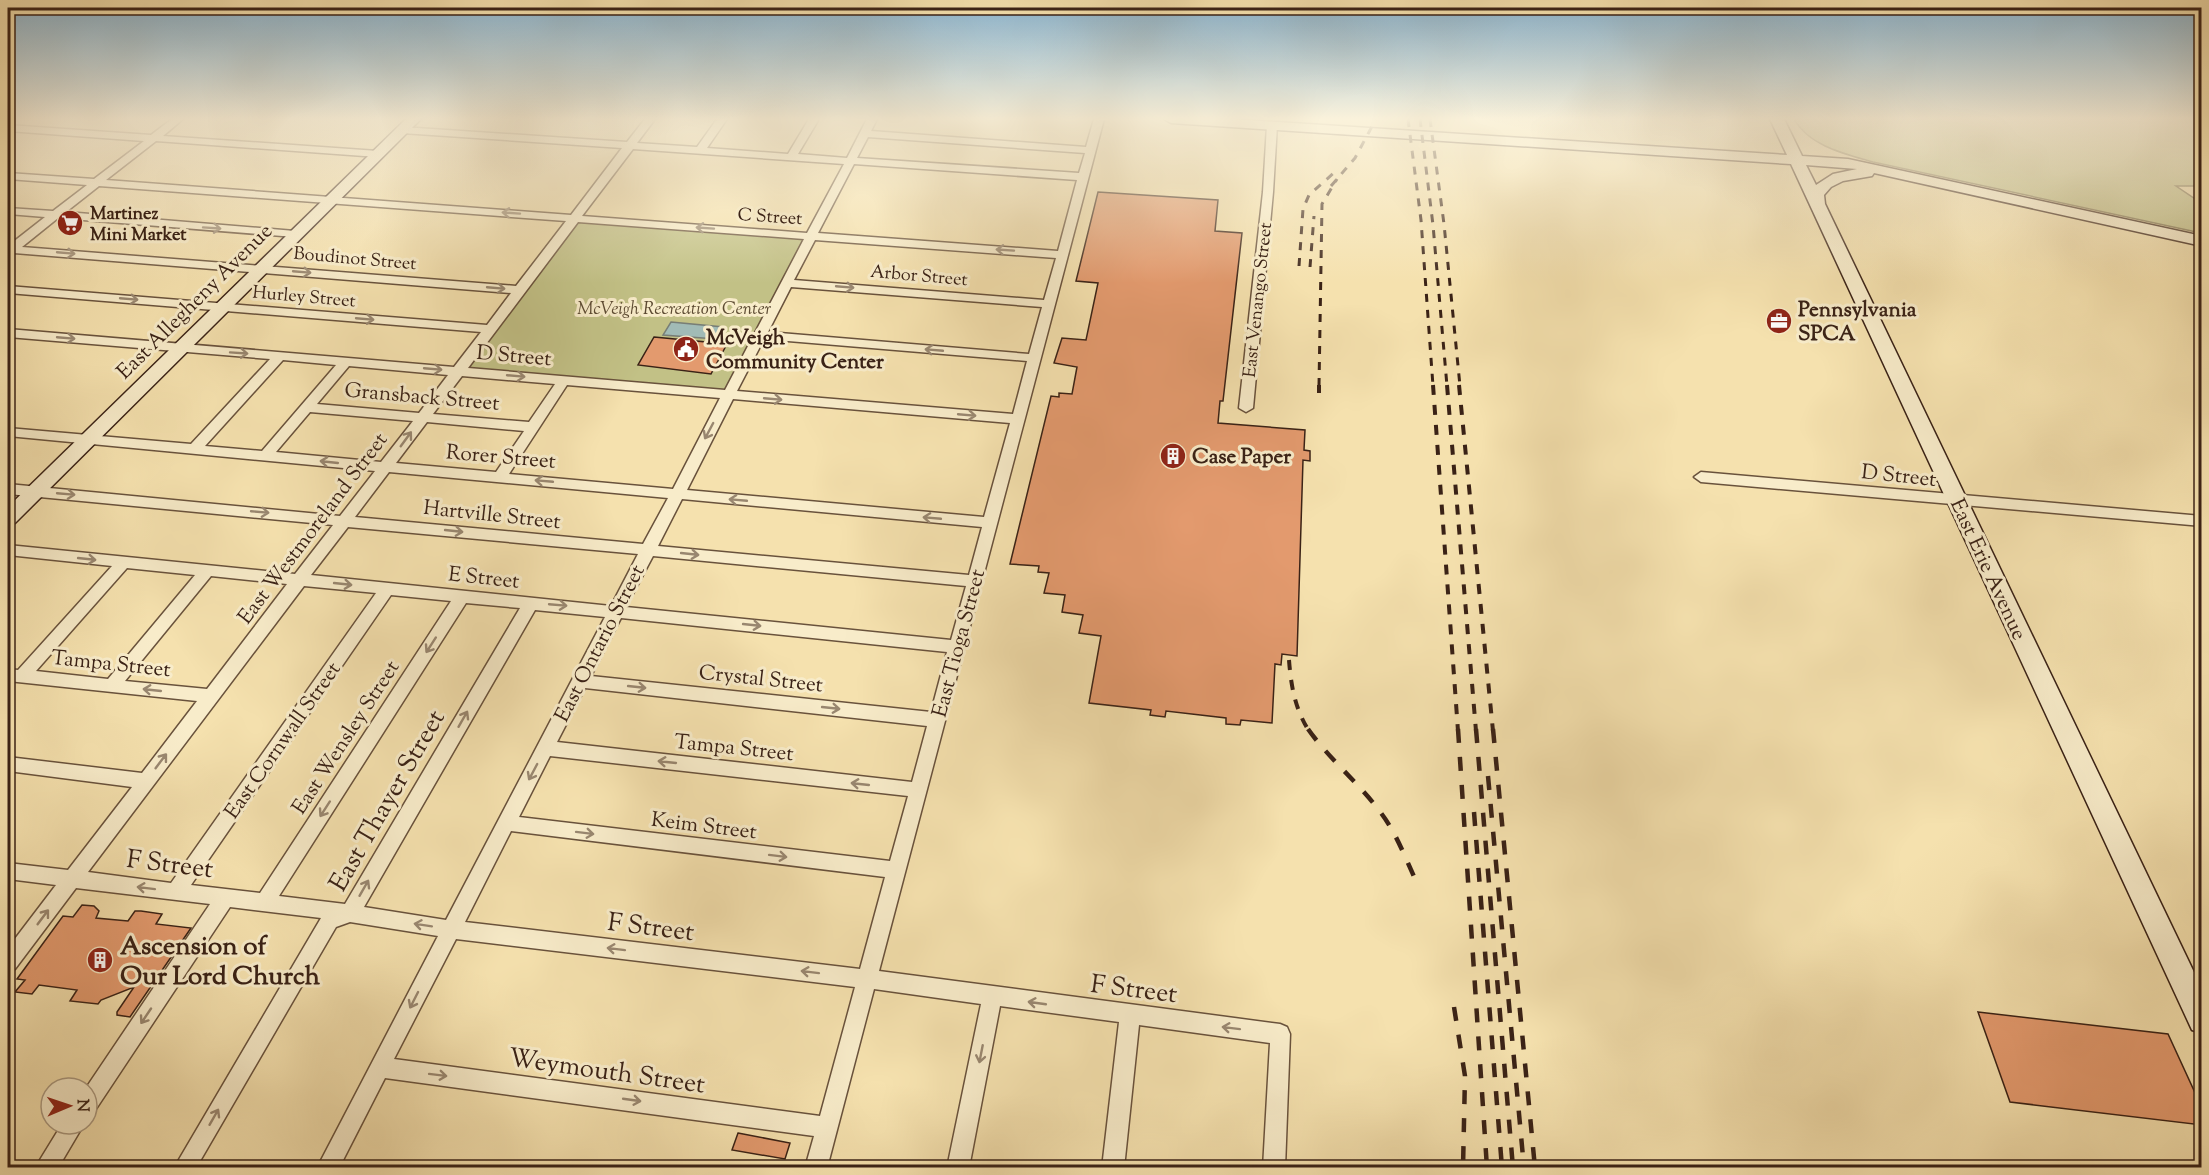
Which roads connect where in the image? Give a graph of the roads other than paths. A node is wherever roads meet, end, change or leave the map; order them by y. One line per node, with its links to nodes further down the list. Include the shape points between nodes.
1 (108, 174): 13 (street)
2 (358, 174): 14 (main road, East Allegheny Avenue)
3 (608, 174): 18 (street, East Westmoreland Street)
4 (843, 174): 20 (street, East Ontario Street)
5 (1038, 174): 12 (street)
6 (1085, 174): 12 (street, East Tioga Street)
7 (1269, 174): 41 (street, East Venango Street)
8 (1810, 174): 15 (main road, East Erie Avenue)
9 (1851, 174): 15 (main road, via 1821,186)
10 (1899, 174): 21 (main road)
11 (8, 176): 13 (street, C Street)
12 (1084, 177): 23 (street, East Tioga Street)
13 (98, 182): 14 (street, C Street); 17 (street)
14 (331, 200): 18 (street, C Street, one-way to 14); 19 (main road, East Allegheny Avenue)
15 (1817, 204): 55 (main road, East Erie Avenue)
16 (8, 211): 17 (street)
17 (55, 215): 19 (street, one-way to 19); 22 (street)
18 (574, 218): 20 (street, C Street, one-way to 18); 27 (street, East Westmoreland Street)
19 (295, 234): 24 (main road, East Allegheny Avenue)
20 (811, 236): 23 (street, C Street, one-way to 20); 25 (street, East Ontario Street)
21 (2202, 241)
22 (9, 250): 24 (street, Boudinot Street, one-way to 24)
23 (1063, 255): 28 (street, East Tioga Street)
24 (261, 269): 27 (street, Boudinot Street, one-way to 27); 29 (main road, East Allegheny Avenue)
25 (787, 283): 28 (street, Arbor Street, one-way to 28); 32 (street, East Ontario Street)
26 (8, 289): 29 (street, Hurley Street, one-way to 29)
27 (520, 290): 30 (street, East Westmoreland Street)
28 (1049, 304): 35 (street, East Tioga Street)
29 (223, 307): 30 (street, Hurley Street, one-way to 30); 33 (main road, East Allegheny Avenue)
30 (490, 329): 37 (street, East Westmoreland Street)
31 (8, 333): 33 (street, D Street, one-way to 33)
32 (760, 335): 35 (street, one-way to 32); 39 (street, East Ontario Street)
33 (180, 348): 34 (street, D Street, one-way to 34); 46 (main road, East Allegheny Avenue)
34 (280, 356): 36 (street, D Street); 47 (street)
35 (1034, 358): 43 (street, East Tioga Street)
36 (346, 361): 37 (street, D Street, one-way to 37); 40 (street)
37 (458, 371): 38 (street, D Street, one-way to 38); 42 (street, East Westmoreland Street)
38 (564, 380): 39 (street, D Street); 44 (street)
39 (729, 395): 43 (street, D Street, one-way to 43); 54 (street, East Ontario Street, one-way to 54)
40 (307, 407): 42 (street, Gransback Street); 48 (street)
41 (1246, 408)
42 (421, 418): 44 (street, Gransback Street); 49 (street, East Westmoreland Street, one-way to 42)
43 (1017, 419): 59 (street, East Tioga Street)
44 (533, 427): 50 (street)
45 (8, 432): 46 (street, Rorer Street)
46 (88, 440): 47 (street, Rorer Street); 53 (main road, East Allegheny Avenue)
47 (195, 448): 48 (street, Rorer Street)
48 (266, 455): 49 (street, Rorer Street, one-way to 48)
49 (385, 467): 50 (street, Rorer Street); 57 (street, East Westmoreland Street)
50 (500, 477): 54 (street, Rorer Street, one-way to 50)
51 (1701, 477): 55 (street, D Street)
52 (8, 489): 53 (street, Hartville Street)
53 (36, 491): 56 (main road, East Allegheny Avenue); 57 (street, Hartville Street, one-way to 57)
54 (676, 494): 59 (street, Rorer Street, one-way to 54); 61 (street, East Ontario Street)
55 (1957, 501): 58 (street, D Street); 93 (main road, East Erie Avenue)
56 (8, 518)
57 (345, 520): 61 (street, Hartville Street, one-way to 61); 64 (street, East Westmoreland Street)
58 (2202, 521)
59 (990, 524): 65 (street, East Tioga Street)
60 (8, 550): 62 (street, E Street, one-way to 62)
61 (648, 550): 65 (street, Hartville Street, one-way to 65); 69 (street, East Ontario Street)
62 (123, 563): 63 (street, E Street); 71 (street)
63 (207, 571): 64 (street, E Street); 73 (street)
64 (300, 579): 66 (street, E Street, one-way to 66); 74 (street, East Westmoreland Street)
65 (973, 581): 70 (street, East Tioga Street)
66 (388, 588): 67 (street, E Street); 84 (street, East Cornwall Street)
67 (462, 596): 68 (street, E Street); 86 (street, East Wensley Street, one-way to 86)
68 (531, 603): 69 (street, E Street, one-way to 69); 87 (street, East Thayer Street, one-way to 68)
69 (615, 610): 70 (street, E Street, one-way to 70); 72 (street, East Ontario Street)
70 (957, 647): 75 (street, East Tioga Street)
71 (14, 676): 73 (street, Tampa Street)
72 (579, 681): 75 (street, Crystal Street, one-way to 75); 76 (street, East Ontario Street)
73 (112, 686): 74 (street, Tampa Street, one-way to 73)
74 (210, 696): 78 (street, East Westmoreland Street, one-way to 74)
75 (938, 720): 79 (street, East Tioga Street)
76 (545, 748): 79 (street, Tampa Street, one-way to 76); 80 (street, East Ontario Street, one-way to 80)
77 (8, 764): 78 (street)
78 (146, 781): 83 (street, East Westmoreland Street)
79 (919, 790): 81 (street, East Tioga Street)
80 (506, 823): 81 (street, Keim Street, one-way to 81); 88 (street, East Ontario Street)
81 (896, 870): 90 (street, East Tioga Street)
82 (8, 871): 83 (street, F Street)
83 (72, 878): 84 (street, F Street, one-way to 83); 89 (street, East Westmoreland Street, one-way to 83)
84 (176, 891): 85 (street, F Street)
85 (225, 898): 86 (street, F Street); 95 (street, one-way to 95)
86 (265, 903): 87 (street, F Street)
87 (350, 913): 88 (street, F Street, one-way to 87); 99 (street, East Thayer Street, one-way to 87, via 329,921)
88 (450, 929): 90 (street, F Street, one-way to 88); 94 (street, East Ontario Street, one-way to 94)
89 (8, 963)
90 (868, 979): 91 (street, F Street); 96 (street, East Tioga Street)
91 (992, 996): 92 (street, F Street, one-way to 91); 102 (street, one-way to 102)
92 (1130, 1015): 103 (street); 104 (street, F Street, one-way to 92, via 1280,1034)
93 (2202, 1020)
94 (380, 1067): 96 (street, Weymouth Street, one-way to 96); 100 (street, East Ontario Street)
95 (99, 1087)
96 (827, 1126): 101 (street, East Tioga Street)
97 (66, 1136): 98 (street)
98 (45, 1167)
99 (184, 1167)
100 (327, 1167)
101 (816, 1167)
102 (958, 1167)
103 (1113, 1167)
104 (1275, 1167)

